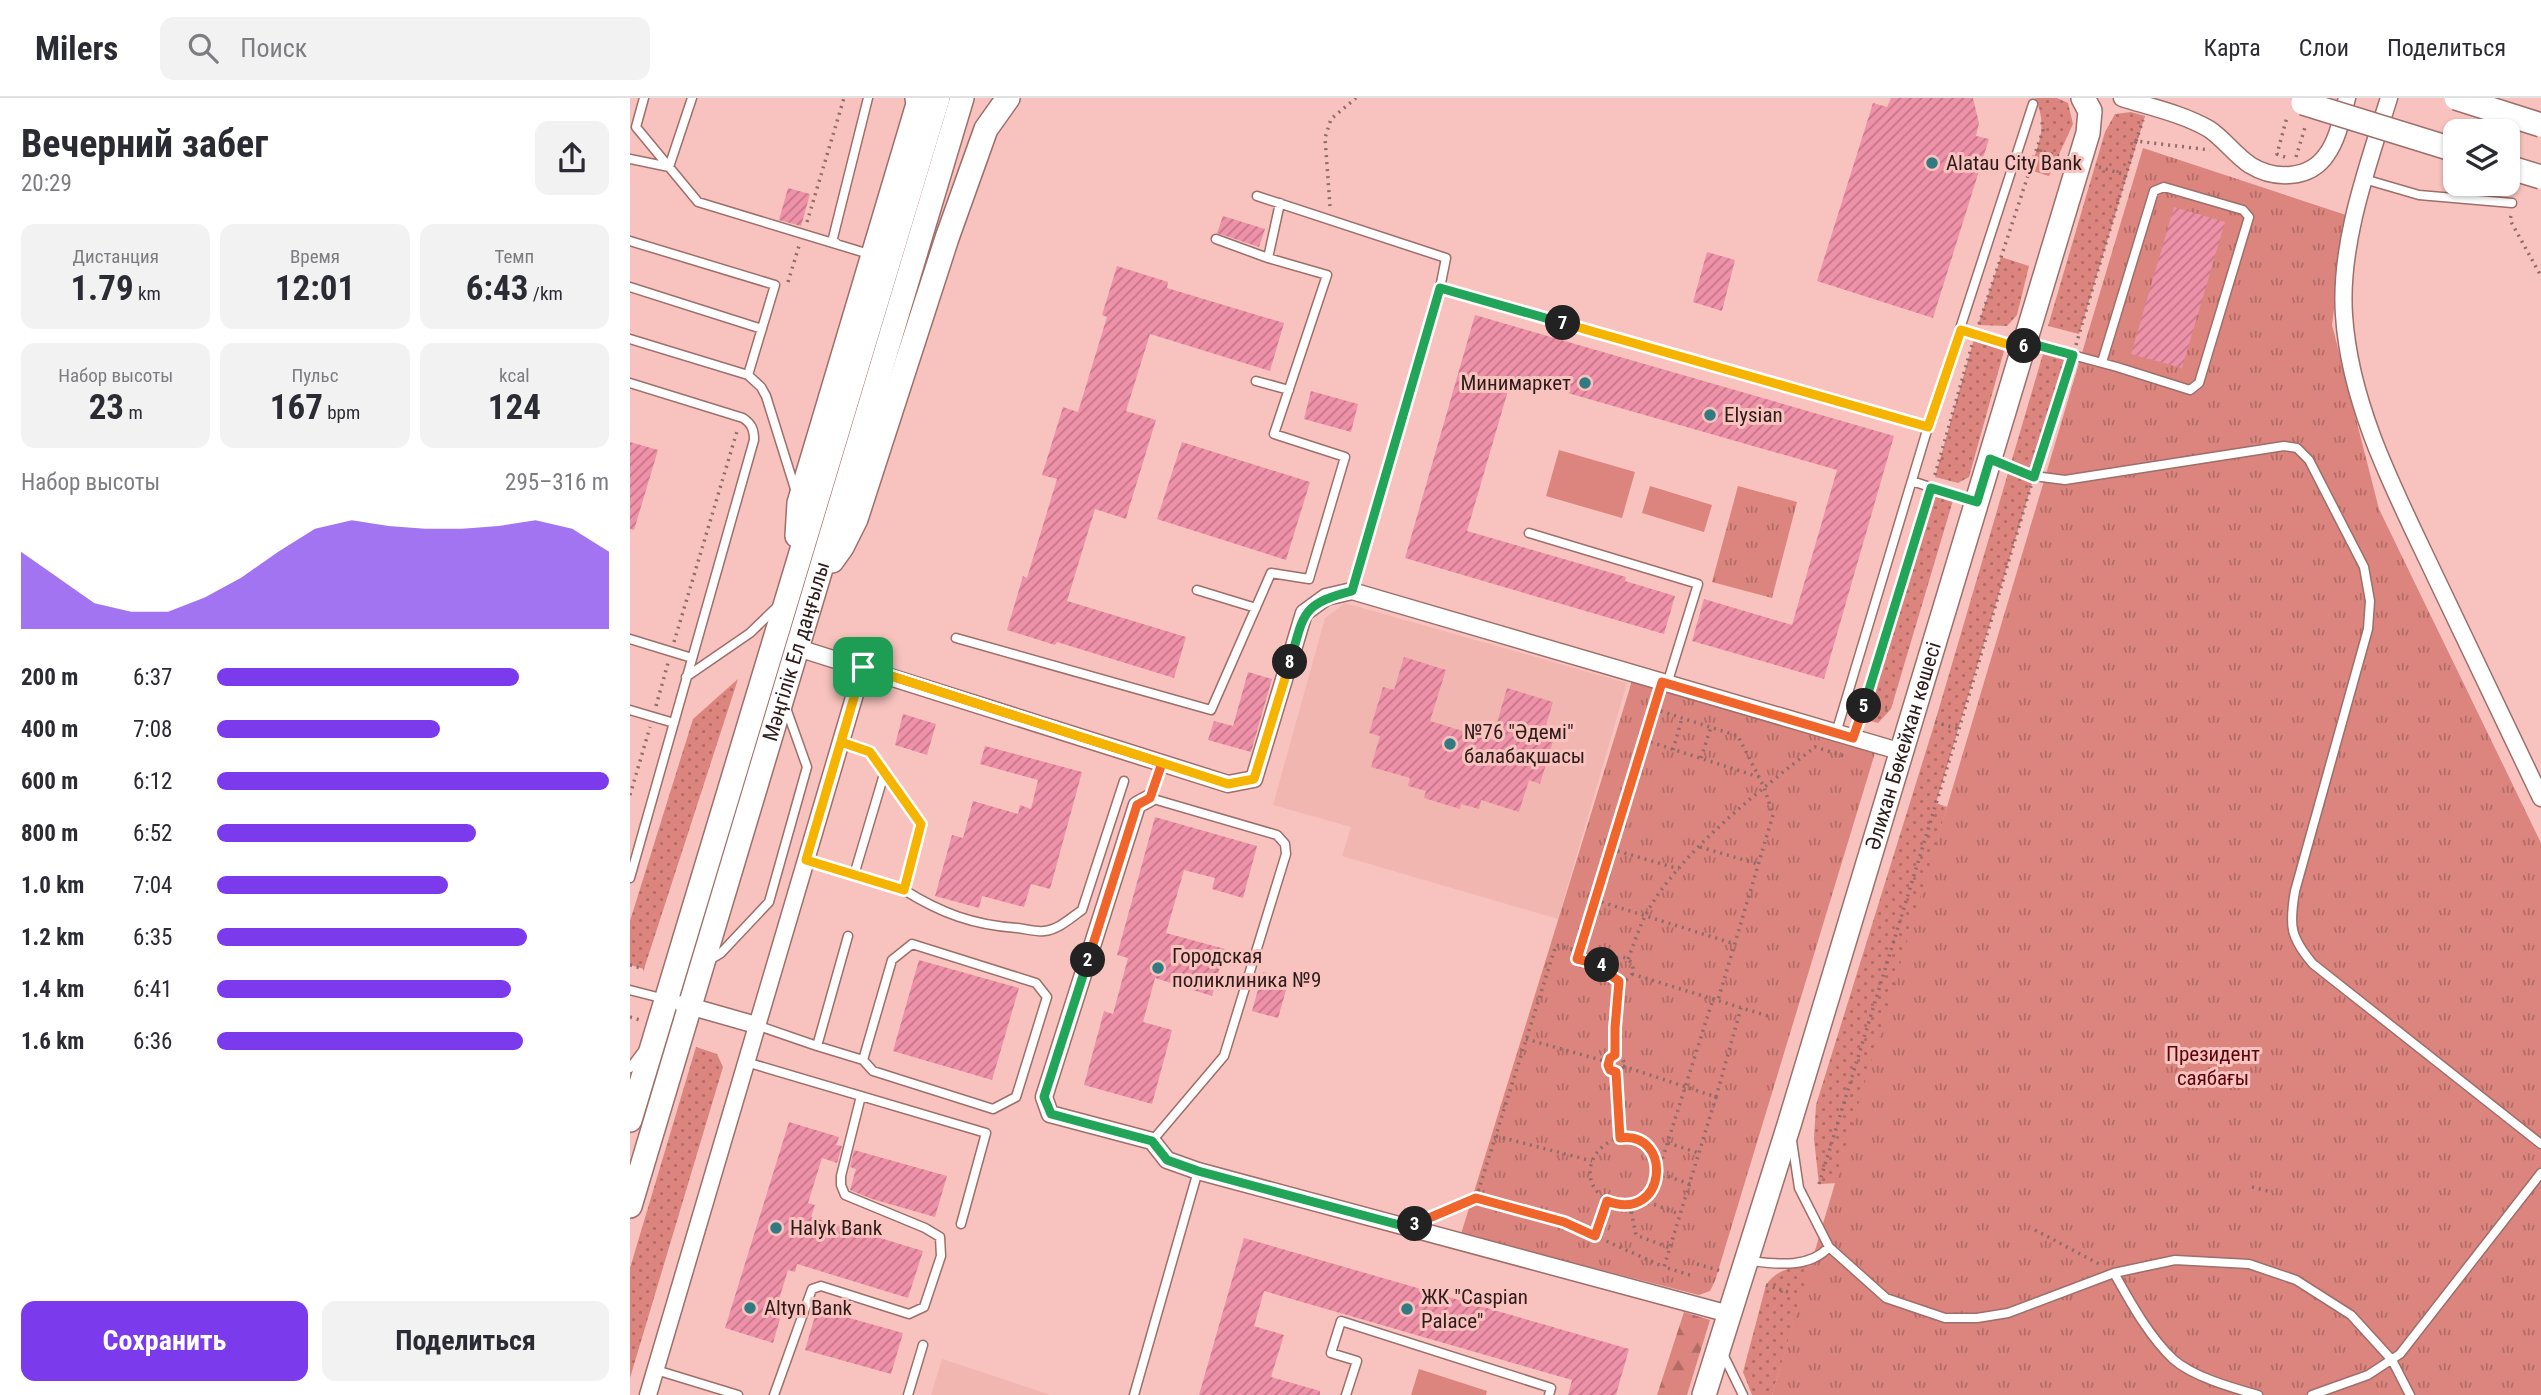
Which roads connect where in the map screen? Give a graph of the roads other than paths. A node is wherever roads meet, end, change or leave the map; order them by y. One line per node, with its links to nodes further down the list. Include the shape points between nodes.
1 (645, 98): 18 (lane, via 636,127)
2 (692, 98): 18 (lane)
3 (868, 98): 27 (lane, via 832,242)
4 (917, 98): 27 (main road)
5 (938, 98): 46 (main road, Мәңгілік Ел даңғылы)
6 (962, 98): 47 (main road, Мәңгілік Ел даңғылы)
7 (1008, 98): 47 (main road, via 986,129 856,519)
8 (2083, 98): 34 (main road, Әлихан Бөкейхан көшесі, via 2090,111 2088,134)
9 (2122, 98): 10 (street, via 2192,121 2261,172 2290,176 2305,173 2326,156)
10 (2347, 98)
11 (2389, 98): 21 (street)
12 (2456, 98): 15 (main road, bridge)
13 (2033, 104): 32 (lane)
14 (2296, 110): 16 (main road, bridge)
15 (2541, 125)
16 (2443, 147)
17 (630, 159): 18 (lane)
18 (669, 167): 27 (lane, via 698,202)
19 (2520, 171): 20 (main road, bridge)
20 (2541, 177)
21 (2364, 179): 24 (lane, via 2419,195); 69 (street, via 2351,237 2343,313 2360,396 2398,498)
22 (1257, 196): 23 (lane)
23 (1280, 203): 28 (lane); 30 (lane, via 1446,258)
24 (2512, 203)
25 (1216, 239): 28 (lane)
26 (630, 241): 31 (lane, via 775,285)
27 (872, 255): 44 (main road)
28 (1269, 258): 39 (lane, via 1327,275)
29 (630, 288): 31 (lane)
30 (1440, 288): 40 (lane); 49 (lane)
31 (762, 329): 36 (lane)
32 (1961, 330): 34 (lane); 40 (lane)
33 (630, 339): 36 (lane)
34 (2024, 346): 35 (lane); 41 (main road, Әлихан Бөкейхан көшесі)
35 (2102, 362): 35 (lane, via 2190,390 2199,383 2249,217 2243,210 2164,187 2154,191)
36 (748, 375): 44 (lane, via 766,396)
37 (1256, 381): 39 (lane)
38 (630, 383): 55 (lane, via 743,418 754,430)
39 (1289, 390): 51 (lane, via 1274,433 1345,457 1309,579 1271,573)
40 (1928, 427): 42 (lane)
41 (1990, 459): 43 (main road, Әлихан Бөкейхан көшесі); 89 (lane, via 2034,477 2065,480 2284,446 2297,448 2309,460 2364,567 2370,601 2368,629 2295,891 2292,930 2313,964)
42 (1912, 481): 43 (lane); 62 (lane)
43 (1977, 502): 64 (main road, Әлихан Бөкейхан көшесі)
44 (799, 503): 46 (main road)
45 (1529, 533): 58 (lane, via 1698,584)
46 (796, 570): 50 (main road, Мәңгілік Ел даңғылы)
47 (819, 577): 54 (main road, Мәңгілік Ел даңғылы)
48 (1197, 590): 51 (lane)
49 (1352, 591): 58 (street); 65 (street, via 1326,597 1304,613 1254,779 1228,784)
50 (788, 597): 57 (lane, via 750,632); 77 (main road, Мәңгілік Ел даңғылы)
51 (1256, 608): 52 (lane, via 1211,710)
52 (956, 638)
53 (630, 639): 55 (lane)
54 (798, 648): 56 (street); 59 (main road, Мәңгілік Ел даңғылы)
55 (692, 658): 57 (lane)
56 (863, 667): 63 (street); 65 (street)
57 (687, 677): 61 (lane)
58 (1665, 683): 62 (street)
59 (782, 698): 75 (main road, Мәңгілік Ел даңғылы); 75 (lane, via 807,767 769,902 720,953)
60 (630, 710): 61 (lane)
61 (674, 723): 72 (lane)
62 (1836, 733): 64 (street)
63 (841, 742): 66 (lane, via 870,752); 70 (street)
64 (1902, 752): 87 (main road, Әлихан Бөкейхан көшесі)
65 (1162, 763): 68 (lane)
66 (885, 771): 71 (lane); 73 (lane, via 921,824)
67 (1124, 781): 73 (lane, via 1083,909 1065,922 1046,931 968,921 934,909)
68 (1150, 798): 88 (street, via 1137,805 1044,1097 1051,1114); 88 (lane, via 1277,835 1286,854 1224,1056)
69 (2541, 798)
70 (806, 860): 71 (lane); 79 (street)
71 (855, 875): 73 (lane)
72 (630, 878)
73 (904, 890)
74 (848, 936): 81 (lane)
75 (702, 964): 78 (main road, Мәңгілік Ел даңғылы)
76 (630, 990): 77 (lane)
77 (666, 999): 78 (street); 80 (main road, Мәңгілік Ел даңғылы)
78 (690, 1006): 79 (street); 92 (main road, Мәңгілік Ел даңғылы)
79 (756, 1025): 81 (lane); 83 (street)
80 (648, 1028): 84 (lane); 86 (main road, Мәңгілік Ел даңғылы)
81 (817, 1046): 82 (lane)
82 (863, 1060): 82 (lane, via 873,1071 993,1109 1016,1097 1047,997 1036,983 912,944 892,960)
83 (746, 1062): 85 (lane); 101 (street)
84 (630, 1068)
85 (861, 1096): 93 (lane, via 986,1133); 104 (lane, via 841,1175 845,1195 940,1237 941,1256 924,1307 909,1314 821,1286 812,1289)
86 (630, 1120)
87 (1789, 1125): 94 (lane, via 1799,1188); 95 (main road, Әлихан Бөкейхан көшесі)
88 (1152, 1141): 90 (street, via 1167,1160)
89 (2541, 1144)
90 (1198, 1171): 97 (street); 106 (lane)
91 (2541, 1173): 100 (lane)
92 (630, 1206)
93 (961, 1224)
94 (1829, 1247): 95 (lane, via 1819,1257 1784,1265); 96 (lane, via 1886,1298 1945,1318 2008,1313)
95 (1746, 1261): 97 (main road, Әлихан Бөкейхан көшесі)
96 (2114, 1273): 100 (lane, via 2175,1260 2249,1264 2296,1280 2351,1315); 111 (lane, via 2142,1322 2174,1360 2217,1383)
97 (1729, 1314): 99 (main road, Әлихан Бөкейхан көшесі)
98 (923, 1345): 105 (lane)
99 (1719, 1346): 109 (main road, Әлихан Бөкейхан көшесі); 110 (lane)
100 (2392, 1360): 112 (lane, via 2368,1375); 113 (lane)
101 (656, 1370): 102 (street); 103 (lane)
102 (648, 1395)
103 (738, 1395)
104 (774, 1395)
105 (908, 1395)
106 (1134, 1395)
107 (1346, 1395): 108 (lane, via 1357,1361 1331,1353 1341,1321 1551,1388)
108 (1549, 1395)
109 (1704, 1395)
110 (1743, 1395)
111 (2258, 1395)
112 (2312, 1395)
113 (2410, 1395)

